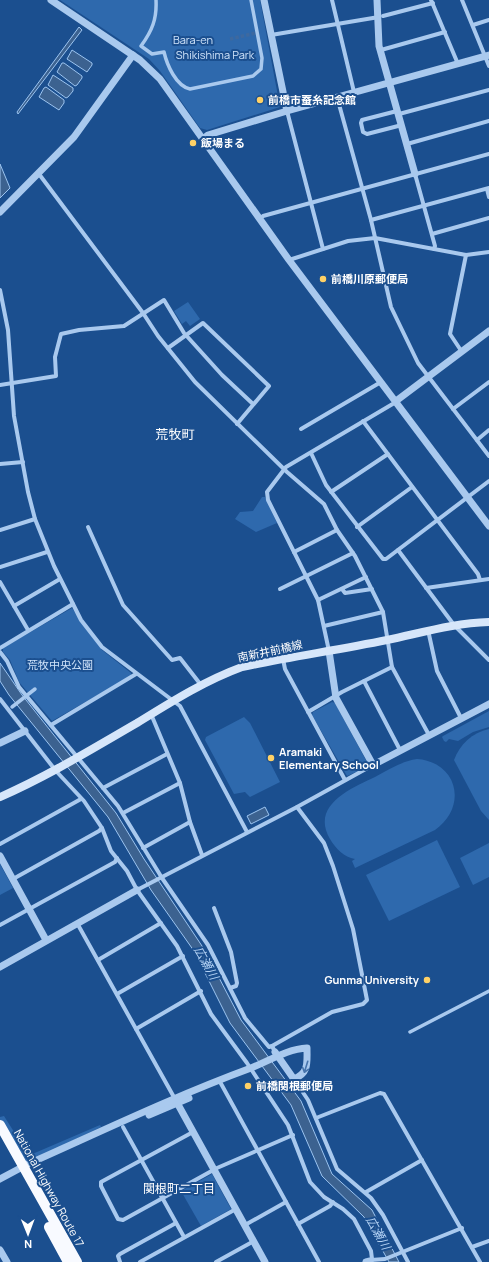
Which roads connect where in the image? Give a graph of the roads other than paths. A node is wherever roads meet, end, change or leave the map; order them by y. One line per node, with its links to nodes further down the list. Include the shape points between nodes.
1 (51, 0): 17 (street)
2 (156, 0): 3 (street, via 156,17 141,46 142,50 150,56 164,52 170,69 187,88 257,74 261,69 263,63)
3 (251, 0)
4 (264, 0): 15 (street)
5 (332, 0): 12 (street)
6 (377, 0): 10 (street)
7 (381, 0): 10 (street)
8 (462, 0): 13 (street)
9 (432, 1): 10 (street); 14 (street)
10 (381, 16): 12 (street); 16 (street)
11 (489, 20): 13 (street)
12 (337, 24): 15 (street); 23 (street)
13 (473, 25): 18 (street)
14 (445, 32): 16 (street); 19 (street)
15 (271, 35): 25 (street)
16 (381, 50): 21 (street)
17 (133, 55): 29 (street, via 160,79); 32 (street, via 74,137)
18 (487, 56): 19 (street); 20 (street)
19 (458, 64): 21 (street)
20 (489, 66)
21 (390, 83): 23 (street); 26 (street)
22 (489, 90): 26 (street)
23 (354, 92): 24 (street)
24 (337, 97): 25 (street); 35 (street)
25 (287, 112): 29 (street); 37 (street)
26 (398, 112): 28 (street); 28 (street, via 362,120 362,128 367,134)
27 (489, 121): 30 (street)
28 (402, 125): 30 (street)
29 (203, 139): 41 (street)
30 (407, 144): 33 (street)
31 (489, 154): 33 (street)
32 (39, 174): 39 (street); 51 (street)
33 (415, 174): 35 (street); 38 (street)
34 (488, 188): 36 (street); 38 (street)
35 (362, 189): 37 (street); 42 (street)
36 (489, 197)
37 (310, 203): 41 (street); 45 (street)
38 (424, 206): 42 (street); 43 (street)
39 (0, 212)
40 (489, 218): 43 (street)
41 (259, 219): 49 (street)
42 (371, 220): 44 (street)
43 (432, 234): 46 (street)
44 (376, 238): 45 (street, via 357,239); 46 (street); 56 (street, via 390,304 418,363)
45 (323, 249): 49 (street)
46 (434, 249): 48 (street)
47 (489, 252): 48 (street)
48 (466, 255): 55 (street, via 450,334)
49 (289, 260): 58 (street)
50 (0, 290): 57 (street, via 8,330)
51 (143, 313): 53 (street, via 164,300); 54 (street); 57 (street, via 124,326 61,334 54,357 56,376)
52 (489, 331): 55 (street)
53 (186, 335): 54 (street); 62 (street, via 222,375); 62 (street, via 203,323 268,386)
54 (168, 348): 65 (street, via 195,382)
55 (462, 352): 56 (street)
56 (429, 377): 61 (street); 63 (street)
57 (12, 382): 60 (street); 72 (street, via 14,416)
58 (381, 382): 61 (street); 66 (street)
59 (489, 382): 63 (street)
60 (0, 385)
61 (396, 402): 64 (street); 78 (street)
62 (253, 404): 65 (street)
63 (453, 409): 68 (street)
64 (364, 421): 69 (street); 70 (street)
65 (237, 424): 74 (street)
66 (300, 429)
67 (489, 430): 68 (street)
68 (477, 440): 71 (street)
69 (311, 453): 74 (street); 77 (street)
70 (388, 454): 76 (street); 77 (street)
71 (489, 456)
72 (23, 462): 73 (street); 79 (street)
73 (0, 464)
74 (284, 469): 85 (street, via 324,504); 88 (street, via 269,489 267,497)
75 (489, 481): 78 (street)
76 (412, 487): 80 (street); 81 (street)
77 (331, 492): 81 (street)
78 (468, 498): 80 (street); 82 (street)
79 (35, 519): 84 (street); 87 (street)
80 (437, 520): 86 (street); 95 (street)
81 (357, 526): 86 (street, via 383,559)
82 (489, 526)
83 (88, 527): 119 (street, via 123,605 172,660 180,658)
84 (0, 530)
85 (337, 530): 88 (street); 89 (street)
86 (398, 550): 97 (street)
87 (47, 552): 90 (street); 93 (street)
88 (294, 552): 91 (street)
89 (353, 553): 91 (street); 92 (street)
90 (0, 567)
91 (306, 577): 98 (street); 101 (street)
92 (366, 577): 99 (street); 100 (street)
93 (60, 579): 102 (street); 103 (street)
94 (489, 579): 95 (street)
95 (480, 580): 97 (street)
96 (0, 582): 103 (street)
97 (426, 588): 106 (street)
98 (280, 589)
99 (342, 589): 100 (street, via 345,593); 101 (street)
100 (372, 589): 104 (street)
101 (318, 600): 107 (street)
102 (73, 604): 108 (street); 117 (street, via 102,647)
103 (14, 606): 108 (street)
104 (383, 612): 107 (street); 110 (street)
105 (489, 622): 106 (main road, 南新井前橋線)
106 (454, 625): 109 (main road, 南新井前橋線); 115 (street)
107 (324, 626): 112 (street)
108 (28, 630): 111 (street)
109 (428, 630): 110 (main road, 南新井前橋線); 129 (street, via 437,671)
110 (389, 639): 112 (main road, 南新井前橋線); 116 (street)
111 (0, 648)
112 (329, 651): 114 (main road, 南新井前橋線); 122 (street)
113 (0, 652): 121 (street)
114 (283, 659): 119 (main road, 南新井前橋線, via 242,667); 127 (street, via 285,669)
115 (489, 660)
116 (392, 667): 118 (street); 132 (street)
117 (136, 674): 124 (street); 130 (street)
118 (364, 681): 122 (street); 134 (street)
119 (201, 685): 124 (main road, 南新井前橋線)
120 (35, 688): 121 (street)
121 (25, 696): 126 (street); 130 (street)
122 (335, 696): 127 (street); 137 (street)
123 (0, 698): 131 (street)
124 (174, 701): 128 (main road, 南新井前橋線); 148 (street, via 181,708)
125 (489, 704): 129 (street)
126 (13, 706)
127 (308, 712): 139 (street)
128 (152, 714): 135 (street); 136 (main road, 南新井前橋線)
129 (461, 718): 132 (street)
130 (51, 725): 136 (street)
131 (25, 731): 133 (street); 138 (street)
132 (429, 735): 134 (street)
133 (0, 743)
134 (400, 750): 137 (street)
135 (167, 754): 140 (street); 141 (street)
136 (77, 758): 138 (main road, 南新井前橋線); 141 (street)
137 (373, 765): 139 (street)
138 (56, 771): 142 (main road); 143 (street)
139 (345, 780): 144 (street)
140 (180, 783): 145 (street); 146 (street)
141 (103, 788): 145 (street)
142 (0, 797)
143 (81, 799): 147 (street); 149 (street)
144 (297, 807): 148 (street); 172 (street, via 324,843 333,866 356,940 366,1000 363,1004 332,1012)
145 (123, 813): 150 (street)
146 (190, 822): 150 (street); 151 (street)
147 (102, 828): 153 (street, via 111,851); 154 (street)
148 (247, 832): 151 (street)
149 (0, 844)
150 (144, 848): 155 (street)
151 (202, 855): 155 (street)
152 (0, 856): 154 (street)
153 (117, 858): 156 (street); 157 (street, via 115,862)
154 (13, 879): 157 (street)
155 (161, 879): 156 (street); 166 (street, via 208,945)
156 (137, 890): 159 (street); 160 (street)
157 (29, 908): 161 (street); 162 (street)
158 (214, 908): 166 (street, via 232,956 237,982 236,986)
159 (161, 923): 163 (street); 164 (street)
160 (77, 924): 162 (street); 164 (street)
161 (0, 925)
162 (46, 940): 165 (street)
163 (183, 956): 167 (street); 169 (street)
164 (98, 960): 169 (street)
165 (0, 966)
166 (230, 988): 172 (street, via 251,1025)
167 (201, 991): 170 (street); 173 (street, via 214,1018)
168 (489, 991): 171 (street)
169 (116, 994): 170 (street)
170 (136, 1029): 176 (street)
171 (410, 1032)
172 (274, 1053): 173 (street, via 260,1065); 175 (street); 175 (street, one-way to 175, via 307,1048 306,1070)
173 (251, 1068): 174 (street); 181 (street)
174 (219, 1081): 176 (street); 183 (street)
175 (296, 1082): 177 (street)
176 (176, 1101): 179 (street); 180 (street); 186 (street)
177 (316, 1118): 185 (street, via 382,1093); 189 (street, via 337,1169)
178 (0, 1125): 186 (highway, National Highway Route 17)
179 (123, 1127): 184 (street); 186 (street, via 66,1152)
180 (193, 1132): 184 (street); 187 (street)
181 (293, 1135): 183 (street); 192 (street, via 310,1182 320,1194)
182 (0, 1139): 186 (highway, National Highway Route 17)
183 (257, 1150): 187 (street); 191 (street)
184 (141, 1160): 190 (street); 190 (street, via 101,1182 118,1219 121,1220)
185 (422, 1160): 189 (street); 197 (street)
186 (20, 1168): 188 (street); 206 (highway, National Highway Route 17); 207 (highway, National Highway Route 17)
187 (214, 1169): 190 (street); 193 (street)
188 (0, 1179)
189 (366, 1192): 203 (street, via 381,1210)
190 (162, 1198): 194 (street)
191 (286, 1202): 195 (street); 196 (street)
192 (333, 1202): 196 (street); 204 (street, via 357,1223 372,1254)
193 (236, 1209): 195 (street); 198 (street)
194 (176, 1223): 198 (street); 208 (street, via 120,1254)
195 (245, 1224): 199 (street)
196 (298, 1224): 212 (street)
197 (462, 1228): 201 (street); 203 (street)
198 (184, 1237): 209 (street)
199 (254, 1241): 210 (street); 211 (street)
200 (489, 1241): 201 (street)
201 (472, 1247): 214 (street)
202 (0, 1250): 205 (street)
203 (402, 1252): 204 (street, via 385,1259); 213 (street)
204 (369, 1261)
205 (7, 1262)
206 (68, 1262)
207 (77, 1262)
208 (120, 1262)
209 (140, 1262)
210 (216, 1262)
211 (266, 1262)
212 (319, 1262)
213 (408, 1262)
214 (480, 1262)

